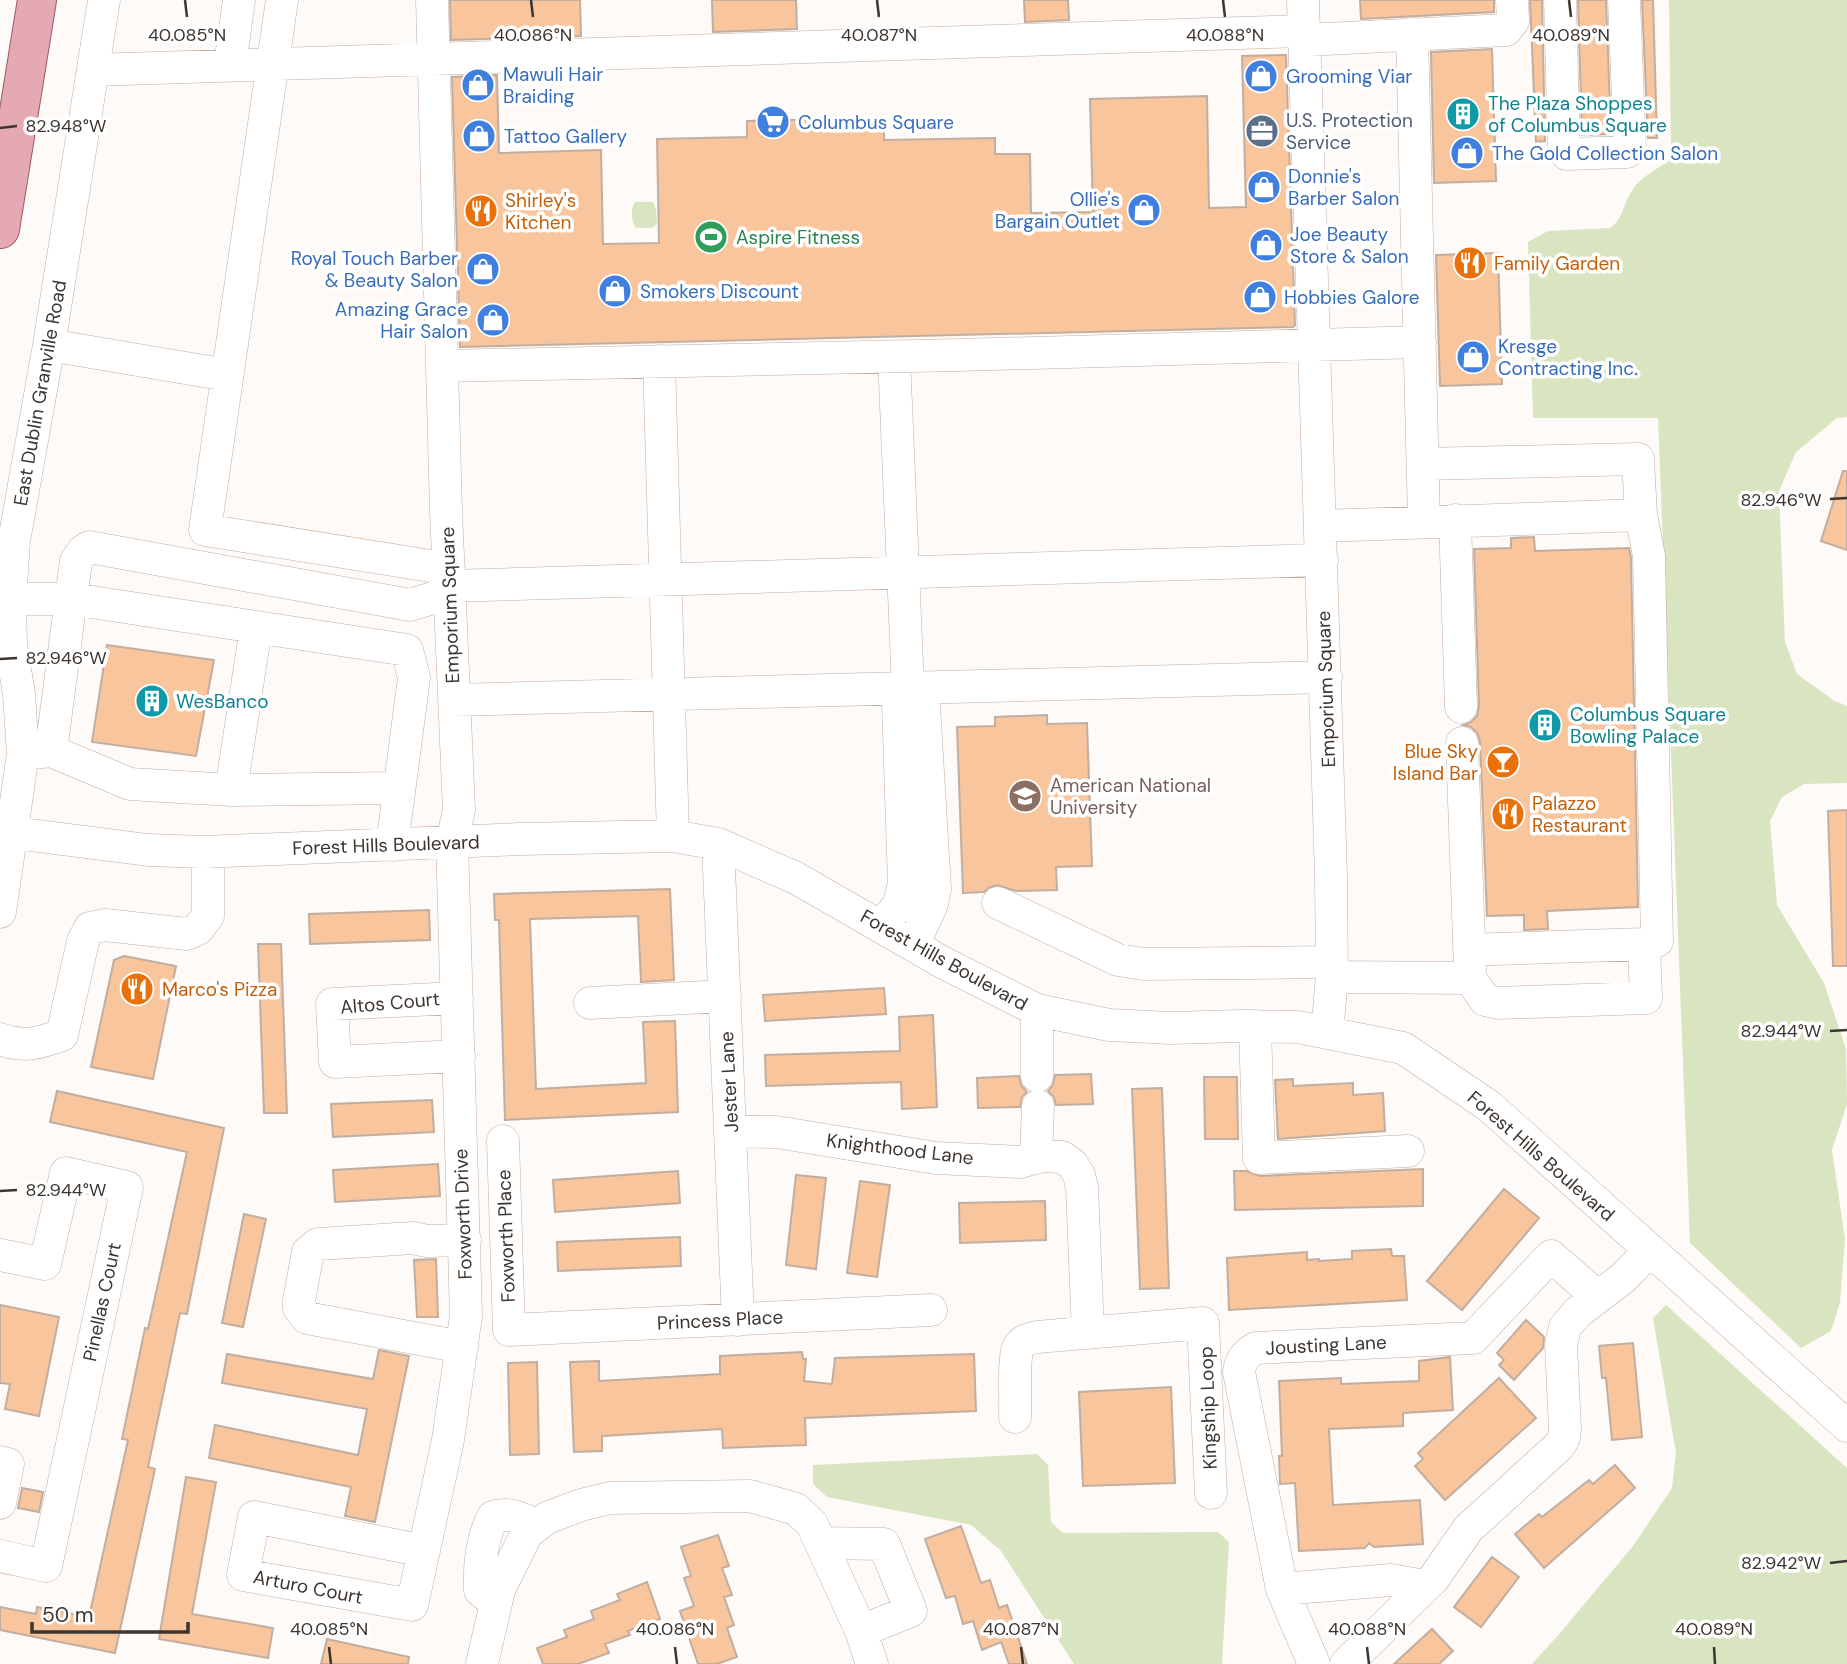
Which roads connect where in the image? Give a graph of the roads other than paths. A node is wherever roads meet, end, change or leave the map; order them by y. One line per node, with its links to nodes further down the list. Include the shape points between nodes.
1 (37, 0): 16 (main road)
2 (104, 0): 15 (street, East Dublin Granville Road)
3 (239, 0): 14 (street)
4 (282, 0): 13 (street)
5 (432, 0): 12 (street)
6 (1303, 0): 11 (street)
7 (1512, 0): 10 (street, via 1513,21 1506,30)
8 (1560, 0): 9 (street, via 1563,149 1567,154 1630,150)
9 (1624, 0)
10 (1412, 34): 11 (street); 17 (street)
11 (1305, 36): 12 (street); 18 (street, Emporium Square)
12 (434, 59): 13 (street); 22 (street, Emporium Square)
13 (273, 64): 14 (street); 23 (street)
14 (230, 65): 15 (street)
15 (93, 70): 19 (street, East Dublin Granville Road)
16 (0, 229)
17 (1420, 342): 18 (street); 24 (street)
18 (1315, 344): 20 (street); 27 (street, Emporium Square)
19 (49, 345): 23 (street); 33 (street, East Dublin Granville Road, via 14,541)
20 (894, 357): 21 (street); 29 (street)
21 (659, 362): 22 (street); 30 (street)
22 (444, 366): 31 (street, Emporium Square)
23 (227, 374): 31 (street, via 205,530)
24 (1423, 464): 25 (street, via 1638,460); 26 (street)
25 (1641, 515): 26 (street); 55 (street, via 1649,556 1657,941)
26 (1440, 521): 27 (street); 41 (street)
27 (1321, 526): 28 (street, Emporium Square)
28 (1322, 560): 29 (street); 37 (street, Emporium Square)
29 (903, 573): 30 (street); 38 (street)
30 (665, 580): 31 (street); 39 (street)
31 (449, 584): 32 (street, via 436,597 410,605); 40 (street, Emporium Square)
32 (372, 598): 34 (street, via 89,547 76,561); 36 (street)
33 (10, 599): 34 (street); 43 (street, East Dublin Granville Road, via 19,694)
34 (72, 599): 35 (street); 43 (street)
35 (256, 628): 36 (street); 45 (street)
36 (364, 644): 44 (street, via 407,650 414,678)
37 (1325, 677): 38 (street); 58 (street, Emporium Square)
38 (908, 688): 39 (street); 54 (street, via 898,703 904,884 899,904); 56 (street, via 925,706 935,889)
39 (669, 694): 40 (street); 47 (street)
40 (454, 700): 48 (street, Emporium Square, via 459,810)
41 (1461, 706)
42 (1462, 743): 57 (street)
43 (37, 753): 45 (street, via 130,784); 46 (street, East Dublin Granville Road)
44 (399, 788): 45 (street); 50 (street)
45 (231, 790)
46 (6, 832): 51 (street, Forest Hills Boulevard, via 148,850); 53 (street, East Dublin Granville Road)
47 (673, 836): 48 (street, Forest Hills Boulevard); 49 (street, Forest Hills Boulevard)
48 (452, 842): 50 (street, Forest Hills Boulevard); 60 (street, Foxworth Drive)
49 (718, 844): 54 (street, Forest Hills Boulevard, via 796,878); 59 (street, Jester Lane)
50 (392, 845): 51 (street, Forest Hills Boulevard)
51 (208, 852): 65 (street, via 208,916 198,929 187,934 105,925 90,928 62,1035 36,1044)
52 (999, 903): 58 (street, via 1118,960)
53 (0, 912)
54 (882, 926): 56 (street, Forest Hills Boulevard)
55 (1644, 944): 57 (street); 57 (street, via 1646,998 1498,1003 1485,1000)
56 (913, 945): 62 (street, Forest Hills Boulevard)
57 (1470, 964): 58 (street)
58 (1332, 970): 64 (street, Emporium Square)
59 (725, 996): 61 (street); 67 (street, Jester Lane)
60 (457, 998): 66 (street, Foxworth Drive); 66 (street, Altos Court, via 332,1004 335,1062)
61 (590, 1003)
62 (1037, 1010): 63 (street, Forest Hills Boulevard, via 1108,1025); 70 (street)
63 (1255, 1026): 64 (street, Forest Hills Boulevard); 69 (street, via 1259,1158)
64 (1327, 1033): 72 (street, Forest Hills Boulevard, via 1403,1048 1481,1100)
65 (0, 1039)
66 (459, 1056): 71 (street, Foxworth Drive)
67 (731, 1131): 70 (street, Knighthood Lane, via 776,1132 936,1158 1021,1162); 76 (street, Jester Lane)
68 (503, 1142): 77 (street, Foxworth Place)
69 (1408, 1151)
70 (1036, 1158): 78 (street, Knighthood Lane, via 1062,1157 1079,1175)
71 (464, 1240): 79 (street, Foxworth Drive); 79 (street, via 318,1244 308,1252 299,1301 307,1318)
72 (1650, 1250): 74 (street); 81 (street, Forest Hills Boulevard)
73 (0, 1255): 87 (street, Pinellas Court, via 45,1264 66,1173 127,1187 46,1566)
74 (1598, 1297): 89 (street, via 1565,1327 1561,1345 1564,1438 1468,1529); 90 (street, Jousting Lane, via 1551,1256 1473,1338 1256,1348 1247,1353 1239,1372)
75 (931, 1310): 76 (street, Princess Place)
76 (738, 1320): 77 (street, Princess Place)
77 (509, 1329)
78 (1088, 1333): 80 (street, via 1037,1337 1018,1348); 83 (street, Kingship Loop, via 1203,1323)
79 (462, 1347): 86 (street, Foxworth Drive)
80 (1015, 1417)
81 (1847, 1426)
82 (0, 1462): 84 (street, via 8,1464)
83 (1211, 1493)
84 (0, 1503)
85 (822, 1543): 91 (street); 91 (street, via 884,1544 911,1611); 92 (street, via 812,1524 796,1509 750,1496 610,1499 582,1505 547,1518 527,1533 499,1590)
86 (424, 1551): 88 (street, Foxworth Drive); 88 (street, Arturo Court, via 254,1517 243,1575 412,1605)
87 (0, 1556)
88 (417, 1581)
89 (1424, 1587): 90 (street, via 1391,1580); 95 (street)
90 (1282, 1589): 94 (street)
91 (861, 1631): 93 (street)
92 (482, 1664)
93 (872, 1664)
94 (1314, 1664)
95 (1346, 1664)

